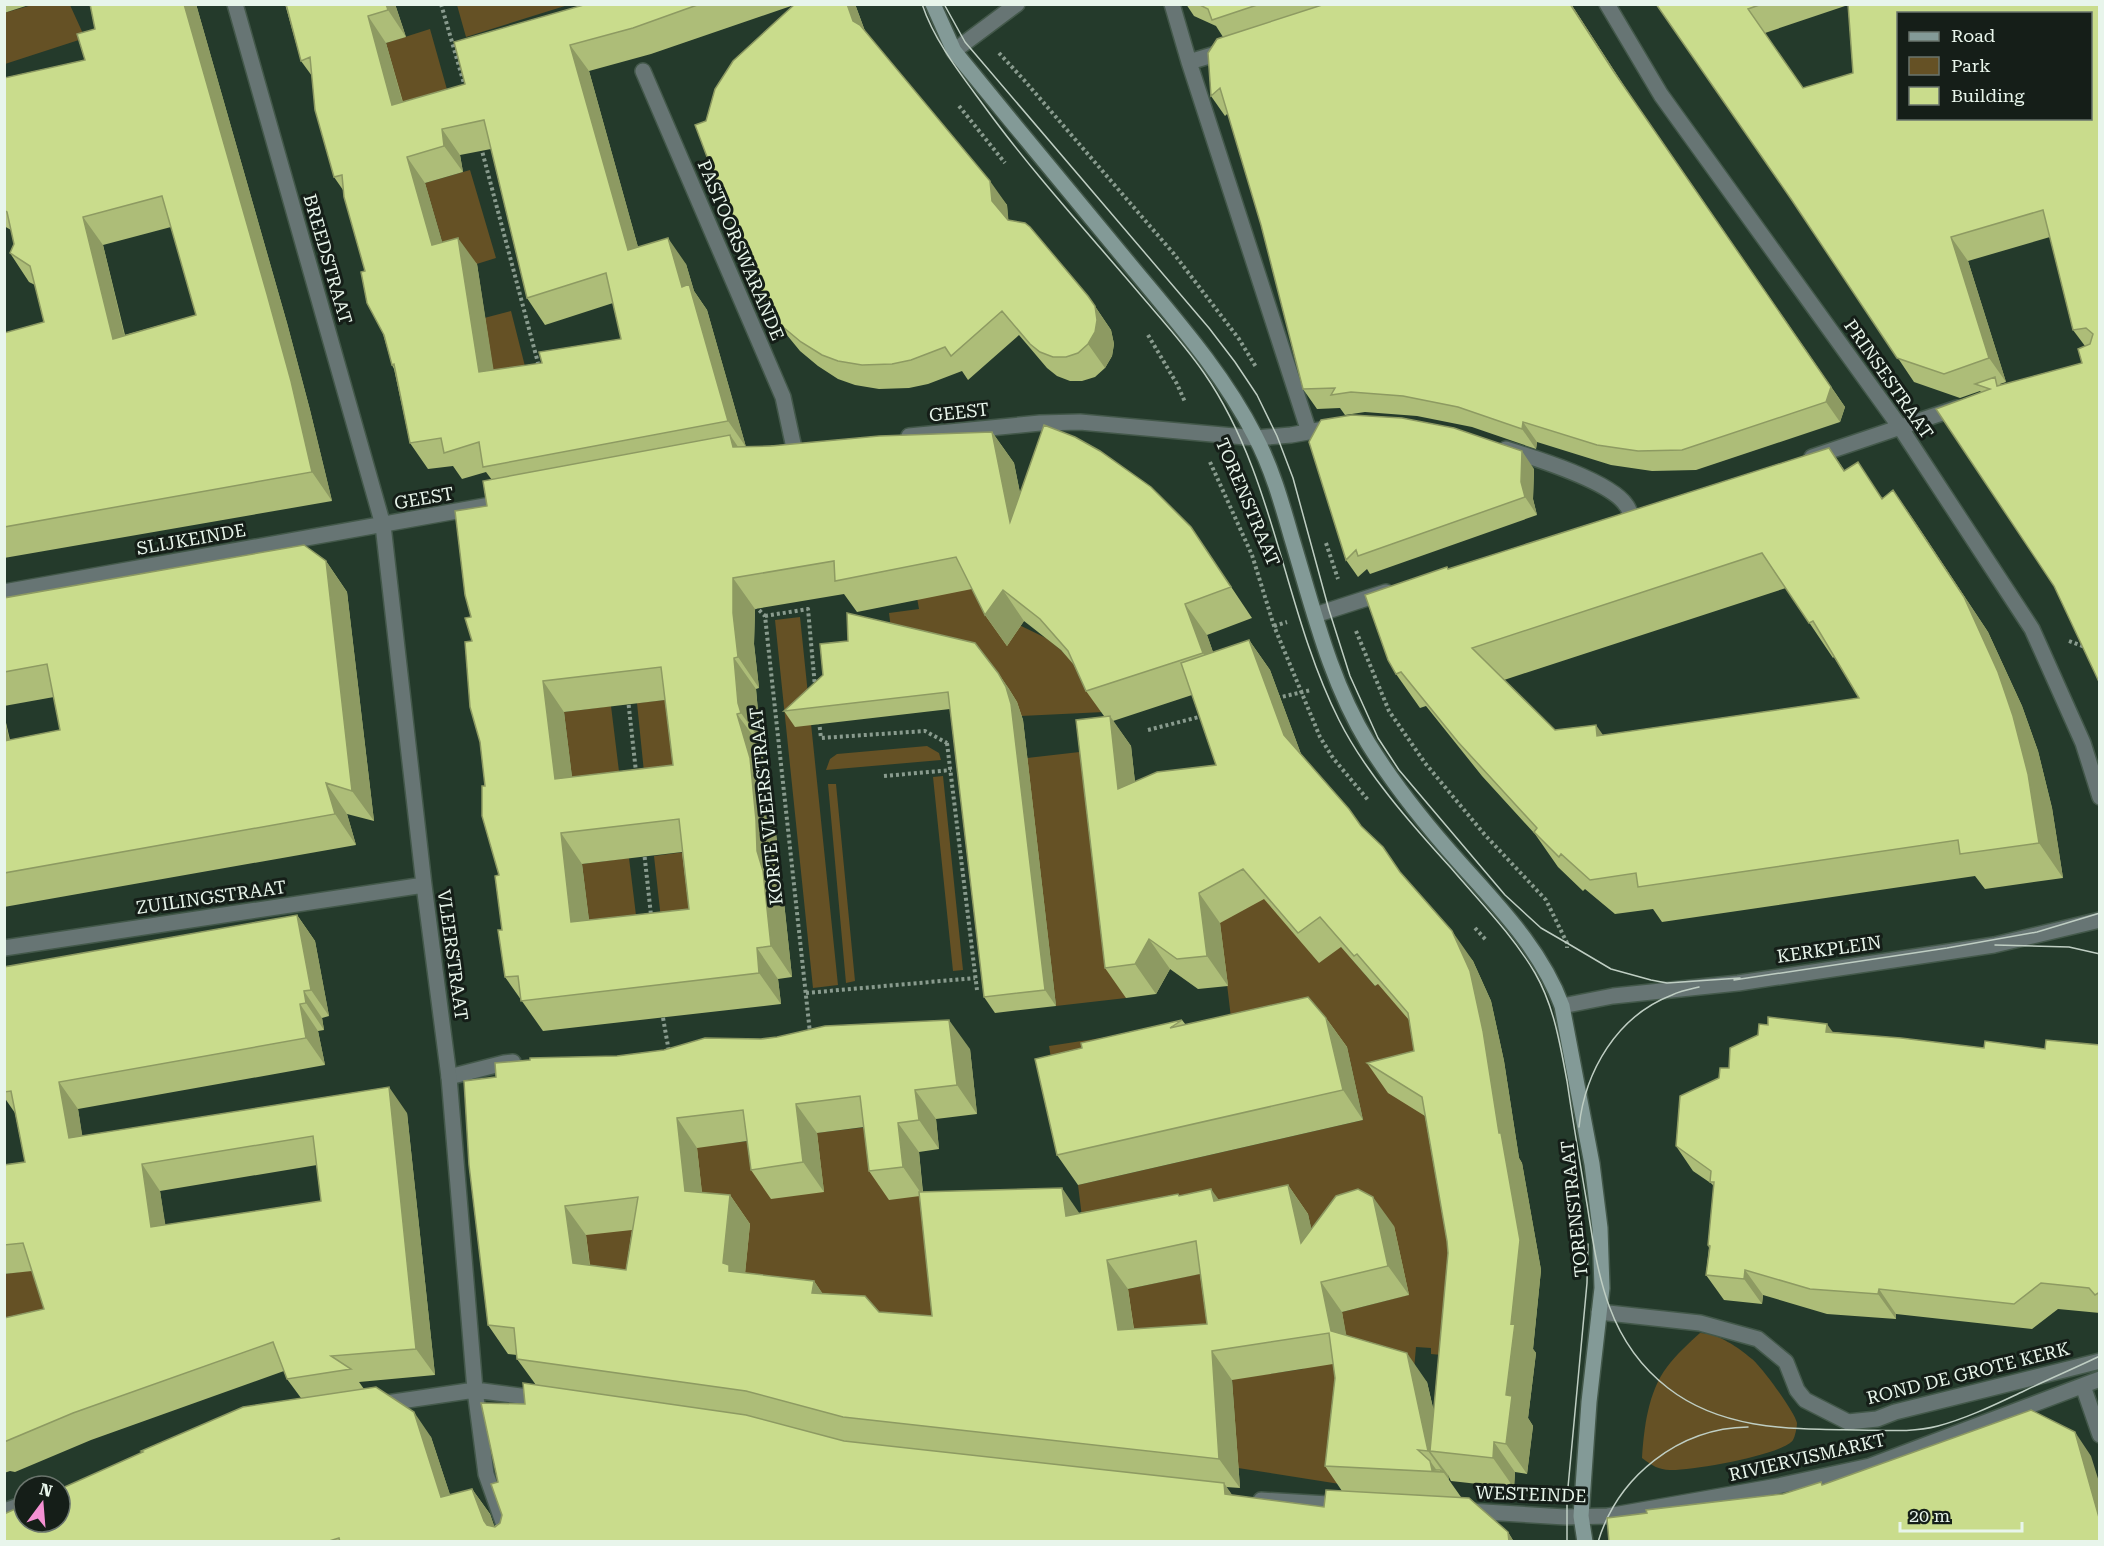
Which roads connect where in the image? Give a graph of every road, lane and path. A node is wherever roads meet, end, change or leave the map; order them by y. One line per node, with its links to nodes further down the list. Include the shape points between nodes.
1 (235, 4): 29 (street, BREEDSTRAAT)
2 (441, 4): 11 (path)
3 (933, 4): 8 (street, TORENSTRAAT)
4 (1017, 4): 8 (street)
5 (1172, 4): 9 (street)
6 (1608, 4): 19 (street, PRINSESTRAAT, via 1661,94)
7 (1239, 47): 9 (street)
8 (954, 51): 23 (street, TORENSTRAAT, via 1206,359)
9 (1188, 62): 20 (street)
10 (643, 71): 25 (street, PASTOORSWARANDE, via 783,397)
11 (467, 94)
12 (958, 105): 14 (path)
13 (479, 139): 16 (path)
14 (1010, 169)
15 (1148, 334): 21 (path, TORENSTRAAT, via 1177,384)
16 (538, 363)
17 (1967, 405): 19 (street)
18 (1354, 424): 20 (street, GEEST)
19 (1900, 427): 26 (street); 50 (street, PRINSESTRAAT, via 2032,629 2083,742)
20 (1309, 432): 23 (street, GEEST)
21 (1198, 433): 22 (street, GEEST, via 1080,422); 23 (street, GEEST); 39 (path, TORENSTRAAT, via 1252,555 1274,626)
22 (900, 437)
23 (1256, 438): 35 (street, TORENSTRAAT, via 1280,497)
24 (1490, 443): 28 (street, via 1611,490 1626,504)
25 (795, 448)
26 (1800, 461)
27 (523, 499): 29 (street, GEEST)
28 (1632, 518)
29 (383, 525): 31 (street, SLIJKEINDE); 53 (street, VLEERSTRAAT)
30 (1403, 587): 35 (street)
31 (4, 592)
32 (754, 605): 34 (path)
33 (752, 611): 34 (path)
34 (760, 611): 36 (path)
35 (1315, 615): 37 (street, TORENSTRAAT)
36 (765, 616): 38 (path, via 808,609); 61 (path, KORTE VLEERSTRAAT)
37 (1338, 681): 39 (path); 63 (street, TORENSTRAAT, via 1352,716 1389,776 1504,911 1553,981)
38 (816, 691)
39 (1302, 692): 41 (path); 51 (path, TORENSTRAAT, via 1320,737)
40 (628, 698): 49 (path)
41 (1276, 698)
42 (818, 714): 46 (path, via 821,738 925,731)
43 (1206, 715): 44 (path)
44 (1148, 730)
45 (955, 742): 46 (path)
46 (947, 743): 47 (path)
47 (951, 770): 48 (path); 59 (path)
48 (884, 776)
49 (637, 780)
50 (2100, 796)
51 (1369, 801)
52 (643, 840): 55 (path)
53 (424, 885): 58 (street, ZUILINGSTRAAT); 67 (street, VLEERSTRAAT)
54 (2100, 920): 63 (street, KERKPLEIN, via 1994,945)
55 (652, 923)
56 (1472, 924): 57 (path)
57 (1487, 942)
58 (4, 948)
59 (975, 978): 60 (path); 61 (path)
60 (976, 990)
61 (806, 993): 64 (path, KORTE VLEERSTRAAT)
62 (661, 1006): 65 (path)
63 (1562, 1006): 68 (street, TORENSTRAAT, via 1600,1228)
64 (811, 1036)
65 (669, 1053)
66 (528, 1061): 67 (street)
67 (449, 1077): 72 (street, VLEERSTRAAT)
68 (1599, 1312): 69 (street, ROND DE GROTE KERK, via 1700,1323 1758,1339 1786,1362 1805,1400 1848,1422 1877,1419); 80 (street, TORENSTRAAT)
69 (2100, 1361)
70 (2100, 1379): 71 (street, RIVIERVISMARKT)
71 (2083, 1386): 75 (street); 79 (street, RIVIERVISMARKT, via 1870,1466)
72 (475, 1390): 73 (street); 74 (street); 81 (street, VLEERSTRAAT, via 486,1474)
73 (555, 1400)
74 (370, 1406)
75 (2100, 1435)
76 (1246, 1498): 77 (street)
77 (1364, 1506)
78 (1459, 1511): 80 (street, WESTEINDE)
79 (1620, 1514): 80 (street, WESTEINDE)
80 (1581, 1516): 82 (street); 83 (street)
81 (510, 1542)
82 (1573, 1542)
83 (1585, 1542)

